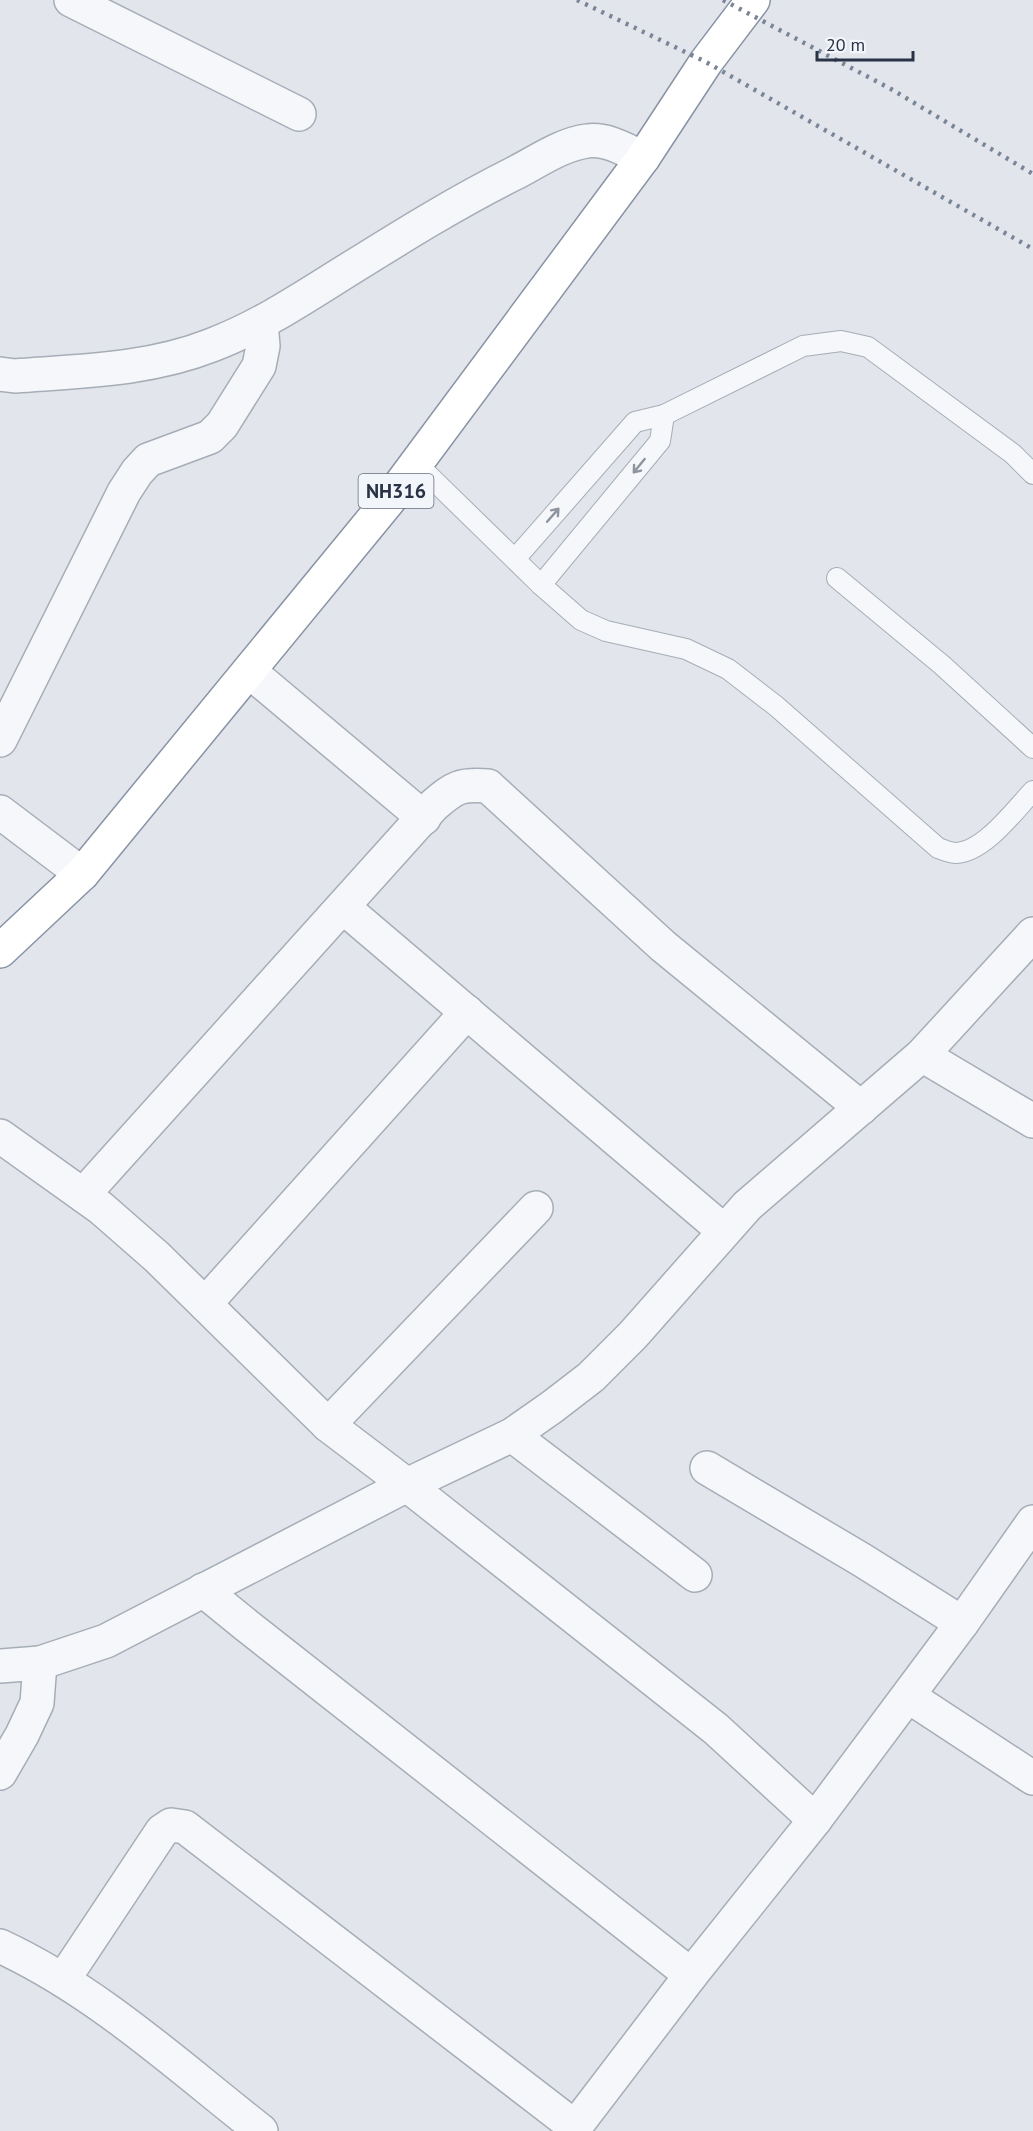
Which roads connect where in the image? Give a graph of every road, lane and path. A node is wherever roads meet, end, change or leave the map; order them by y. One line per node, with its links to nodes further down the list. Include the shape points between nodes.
1 (71, 0): 3 (street)
2 (753, 0): 4 (highway, NH316, via 706,62)
3 (299, 114)
4 (643, 158): 5 (street, via 603,140 562,149 414,228); 8 (highway, NH316)
5 (261, 323): 6 (street, via 168,360 121,368); 14 (street, via 263,346 259,366 222,425 210,437 148,460 132,479)
6 (0, 374)
7 (664, 415): 9 (lane, via 803,346 841,341 868,347 1013,454); 10 (lane, one-way to 7, via 635,422); 12 (lane, one-way to 12, via 660,441)
8 (416, 463): 10 (lane); 13 (highway, NH316)
9 (1033, 474)
10 (514, 558): 12 (lane)
11 (837, 578): 15 (lane, via 942,665)
12 (541, 585): 16 (lane, via 580,620 606,631 686,649 728,669 938,848 954,853 973,850)
13 (249, 671): 18 (street); 19 (highway, NH316)
14 (0, 740)
15 (1033, 748)
16 (1033, 791)
17 (0, 812): 19 (street)
18 (424, 818): 20 (street); 25 (street, via 452,790 468,785 488,786 663,946)
19 (82, 874): 22 (highway, NH316)
20 (343, 907): 23 (street); 28 (street)
21 (1033, 934): 24 (street)
22 (0, 951)
23 (467, 1011): 30 (street); 31 (street)
24 (922, 1054): 25 (street); 26 (street)
25 (861, 1108): 30 (street, via 747,1206)
26 (1033, 1121)
27 (0, 1136): 28 (street)
28 (83, 1194): 31 (street)
29 (536, 1208): 32 (street)
30 (724, 1231): 33 (street, via 591,1377)
31 (205, 1304): 32 (street)
32 (328, 1425): 35 (street)
33 (512, 1435): 35 (street); 37 (street)
34 (708, 1468): 39 (street)
35 (407, 1485): 38 (street); 45 (street, via 716,1729)
36 (1033, 1522): 39 (street)
37 (695, 1575)
38 (203, 1590): 40 (street, via 106,1641); 47 (street)
39 (962, 1623): 42 (street)
40 (40, 1663): 41 (street); 43 (street, via 37,1702)
41 (0, 1666)
42 (908, 1696): 44 (street); 45 (street)
43 (0, 1773)
44 (1033, 1778)
45 (815, 1820): 47 (street)
46 (0, 1946): 48 (street)
47 (691, 1975): 49 (street)
48 (63, 1980): 49 (street, via 162,1831 171,1825 185,1827); 50 (street, via 137,2031)
49 (573, 2129)
50 (261, 2131)

